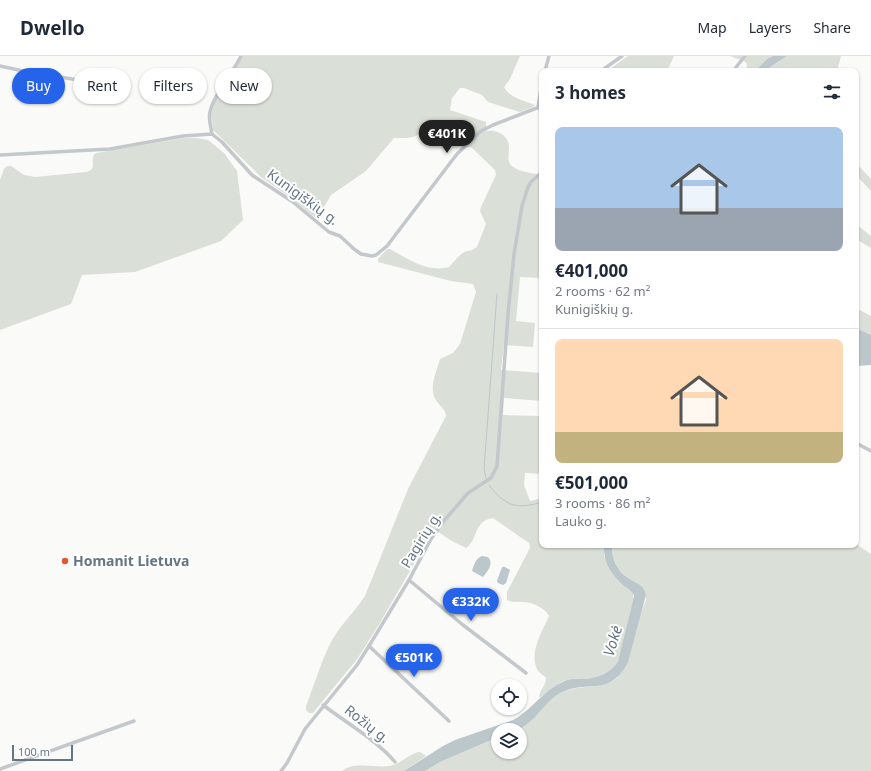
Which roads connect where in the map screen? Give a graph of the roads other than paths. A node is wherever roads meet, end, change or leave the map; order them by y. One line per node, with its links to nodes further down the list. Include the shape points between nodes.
1 (241, 56): 11 (street, via 212,104 209,113)
2 (549, 56): 6 (street)
3 (622, 56): 7 (street)
4 (745, 56): 8 (street)
5 (0, 66): 9 (street)
6 (546, 68)
7 (605, 68)
8 (735, 68)
9 (73, 79)
10 (539, 106): 11 (street, Kunigiškių g., via 481,131 457,154 387,246 372,256 361,254 340,236 329,232 293,202 252,175)
11 (212, 134): 12 (street, via 110,148)
12 (0, 155)
13 (539, 175): 16 (street, Pagirių g., via 531,182 524,195 514,254 495,473 468,493 442,522)
14 (859, 444): 15 (street)
15 (871, 451)
16 (408, 580): 17 (street, Pagirių g.); 18 (street)
17 (369, 646): 19 (street, Pagirių g.); 21 (street)
18 (526, 673)
19 (324, 705): 22 (street, Rožių g., via 371,740); 24 (street, Pagirių g., via 305,729)
20 (134, 721): 23 (street)
21 (449, 721)
22 (395, 762)
23 (0, 769)
24 (281, 771)

